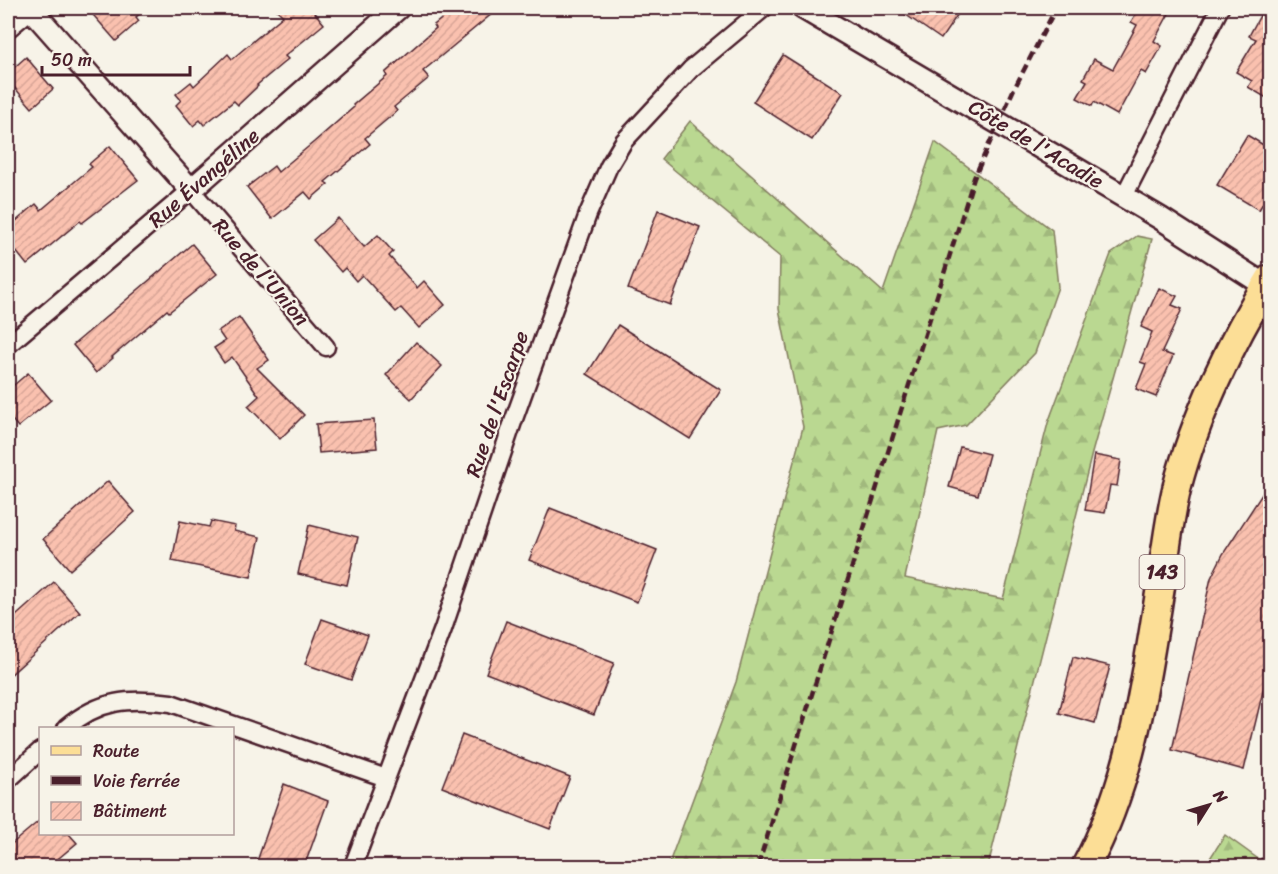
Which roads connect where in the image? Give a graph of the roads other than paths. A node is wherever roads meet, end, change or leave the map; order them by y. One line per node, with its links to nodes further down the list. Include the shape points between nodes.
1 (31, 8): 6 (street); 7 (street, Rue de l'Union)
2 (398, 8): 7 (street, Rue Évangéline)
3 (764, 8): 14 (street, Rue de l'Escarpe, via 691,69 624,141 609,166 588,214 443,629)
4 (803, 8): 8 (street, Côte de l'Acadie)
5 (1220, 8): 8 (street)
6 (8, 30)
7 (191, 190): 10 (street, Rue Évangéline); 11 (street, Rue de l'Union)
8 (1124, 196): 9 (street, Côte de l'Acadie)
9 (1268, 283): 17 (main road, 143, via 1228,356 1186,457 1167,541 1134,736 1113,807)
10 (8, 345)
11 (326, 347)
12 (69, 727): 14 (street, via 94,709 120,700 171,703)
13 (39, 752): 15 (street)
14 (386, 778): 16 (street, Rue de l'Escarpe)
15 (8, 780)
16 (353, 867)
17 (1086, 867)

